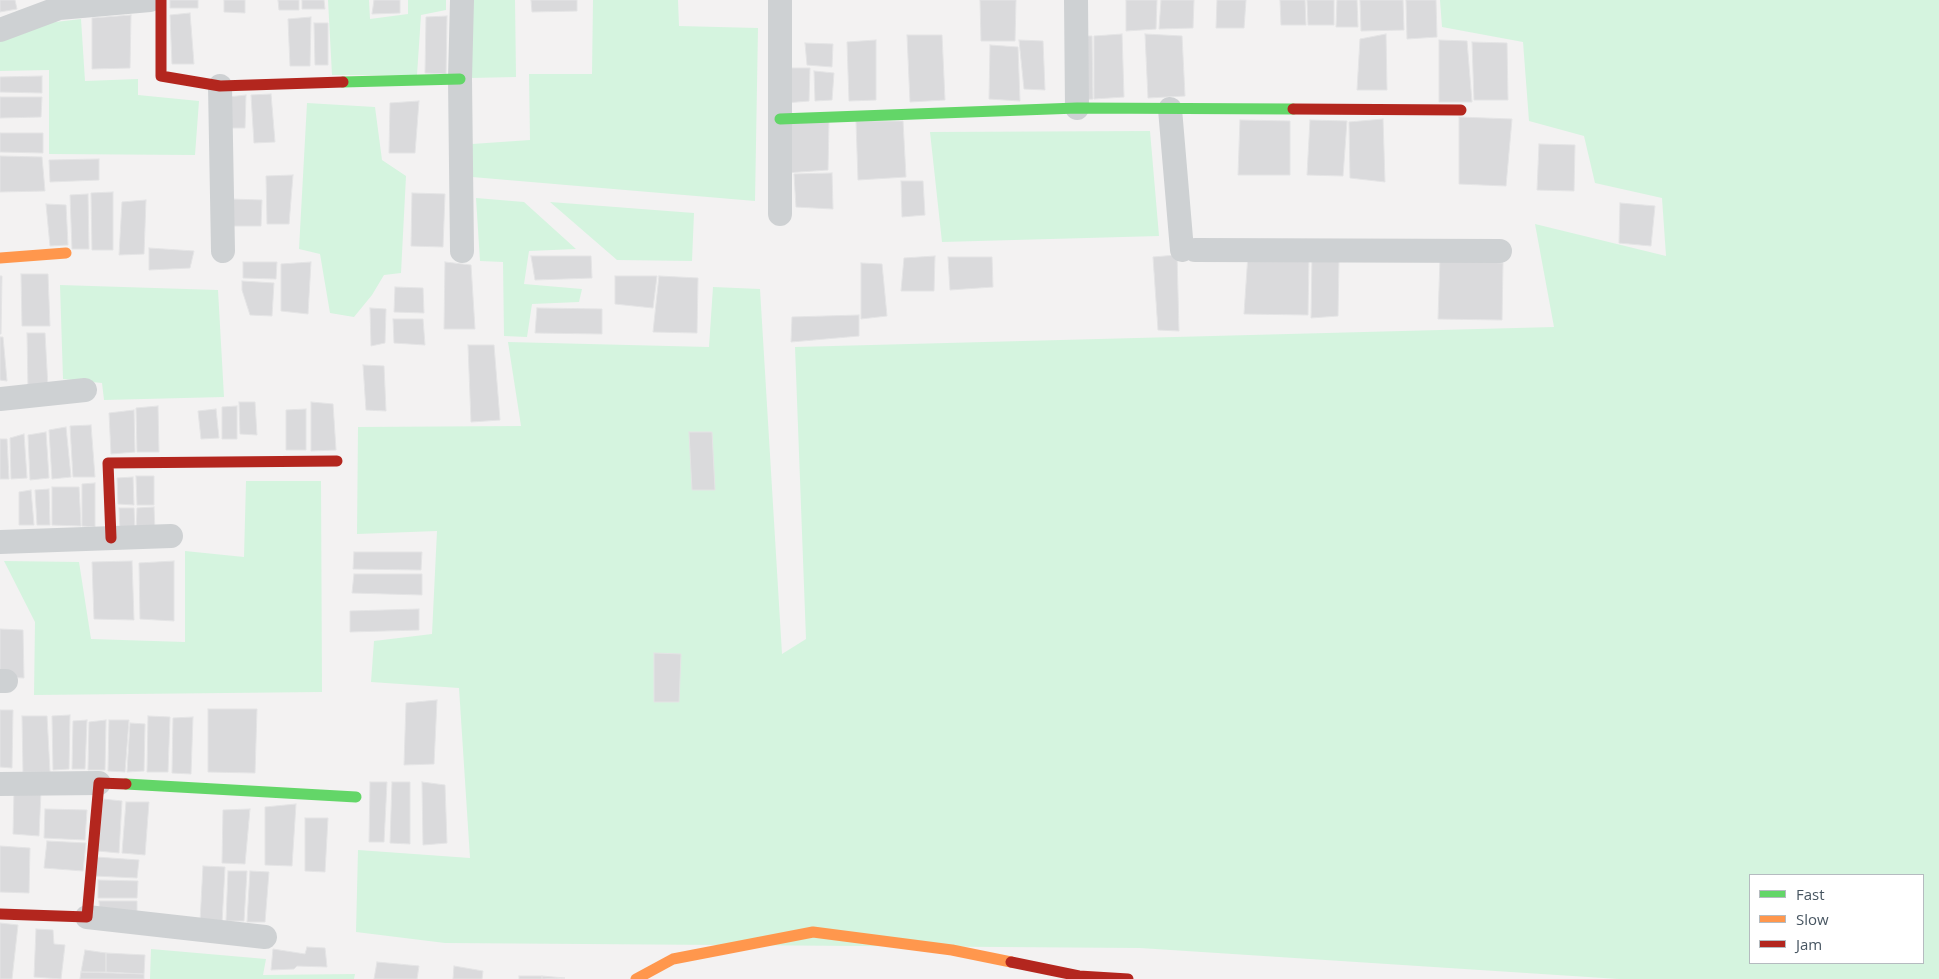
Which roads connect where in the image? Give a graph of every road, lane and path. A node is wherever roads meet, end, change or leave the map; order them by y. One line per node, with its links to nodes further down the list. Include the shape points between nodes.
1 (150, 0): 6 (street, via 59,8)
2 (160, 0): 8 (street, via 161,76)
3 (462, 0): 7 (street)
4 (780, 0): 12 (street)
5 (1076, 0): 9 (street)
6 (0, 30)
7 (460, 79): 8 (street); 15 (street)
8 (220, 86): 14 (street)
9 (1077, 108): 10 (street); 12 (street)
10 (1170, 109): 11 (street); 16 (street, via 1188,250)
11 (1461, 110)
12 (780, 119): 13 (street)
13 (780, 214)
14 (223, 251)
15 (462, 251)
16 (1500, 251)
17 (66, 253): 18 (street)
18 (0, 258)
19 (85, 390): 20 (street)
20 (0, 399)
21 (337, 461): 23 (street, via 108,463)
22 (171, 536): 23 (street)
23 (111, 538): 24 (street)
24 (0, 542)
25 (99, 783): 26 (street); 27 (street); 29 (street)
26 (0, 784)
27 (356, 797)
28 (0, 914): 29 (street)
29 (87, 917): 30 (street)
30 (265, 937)
31 (636, 979): 32 (street, via 674,959 813,932 952,950 1079,976)
32 (1128, 979)

